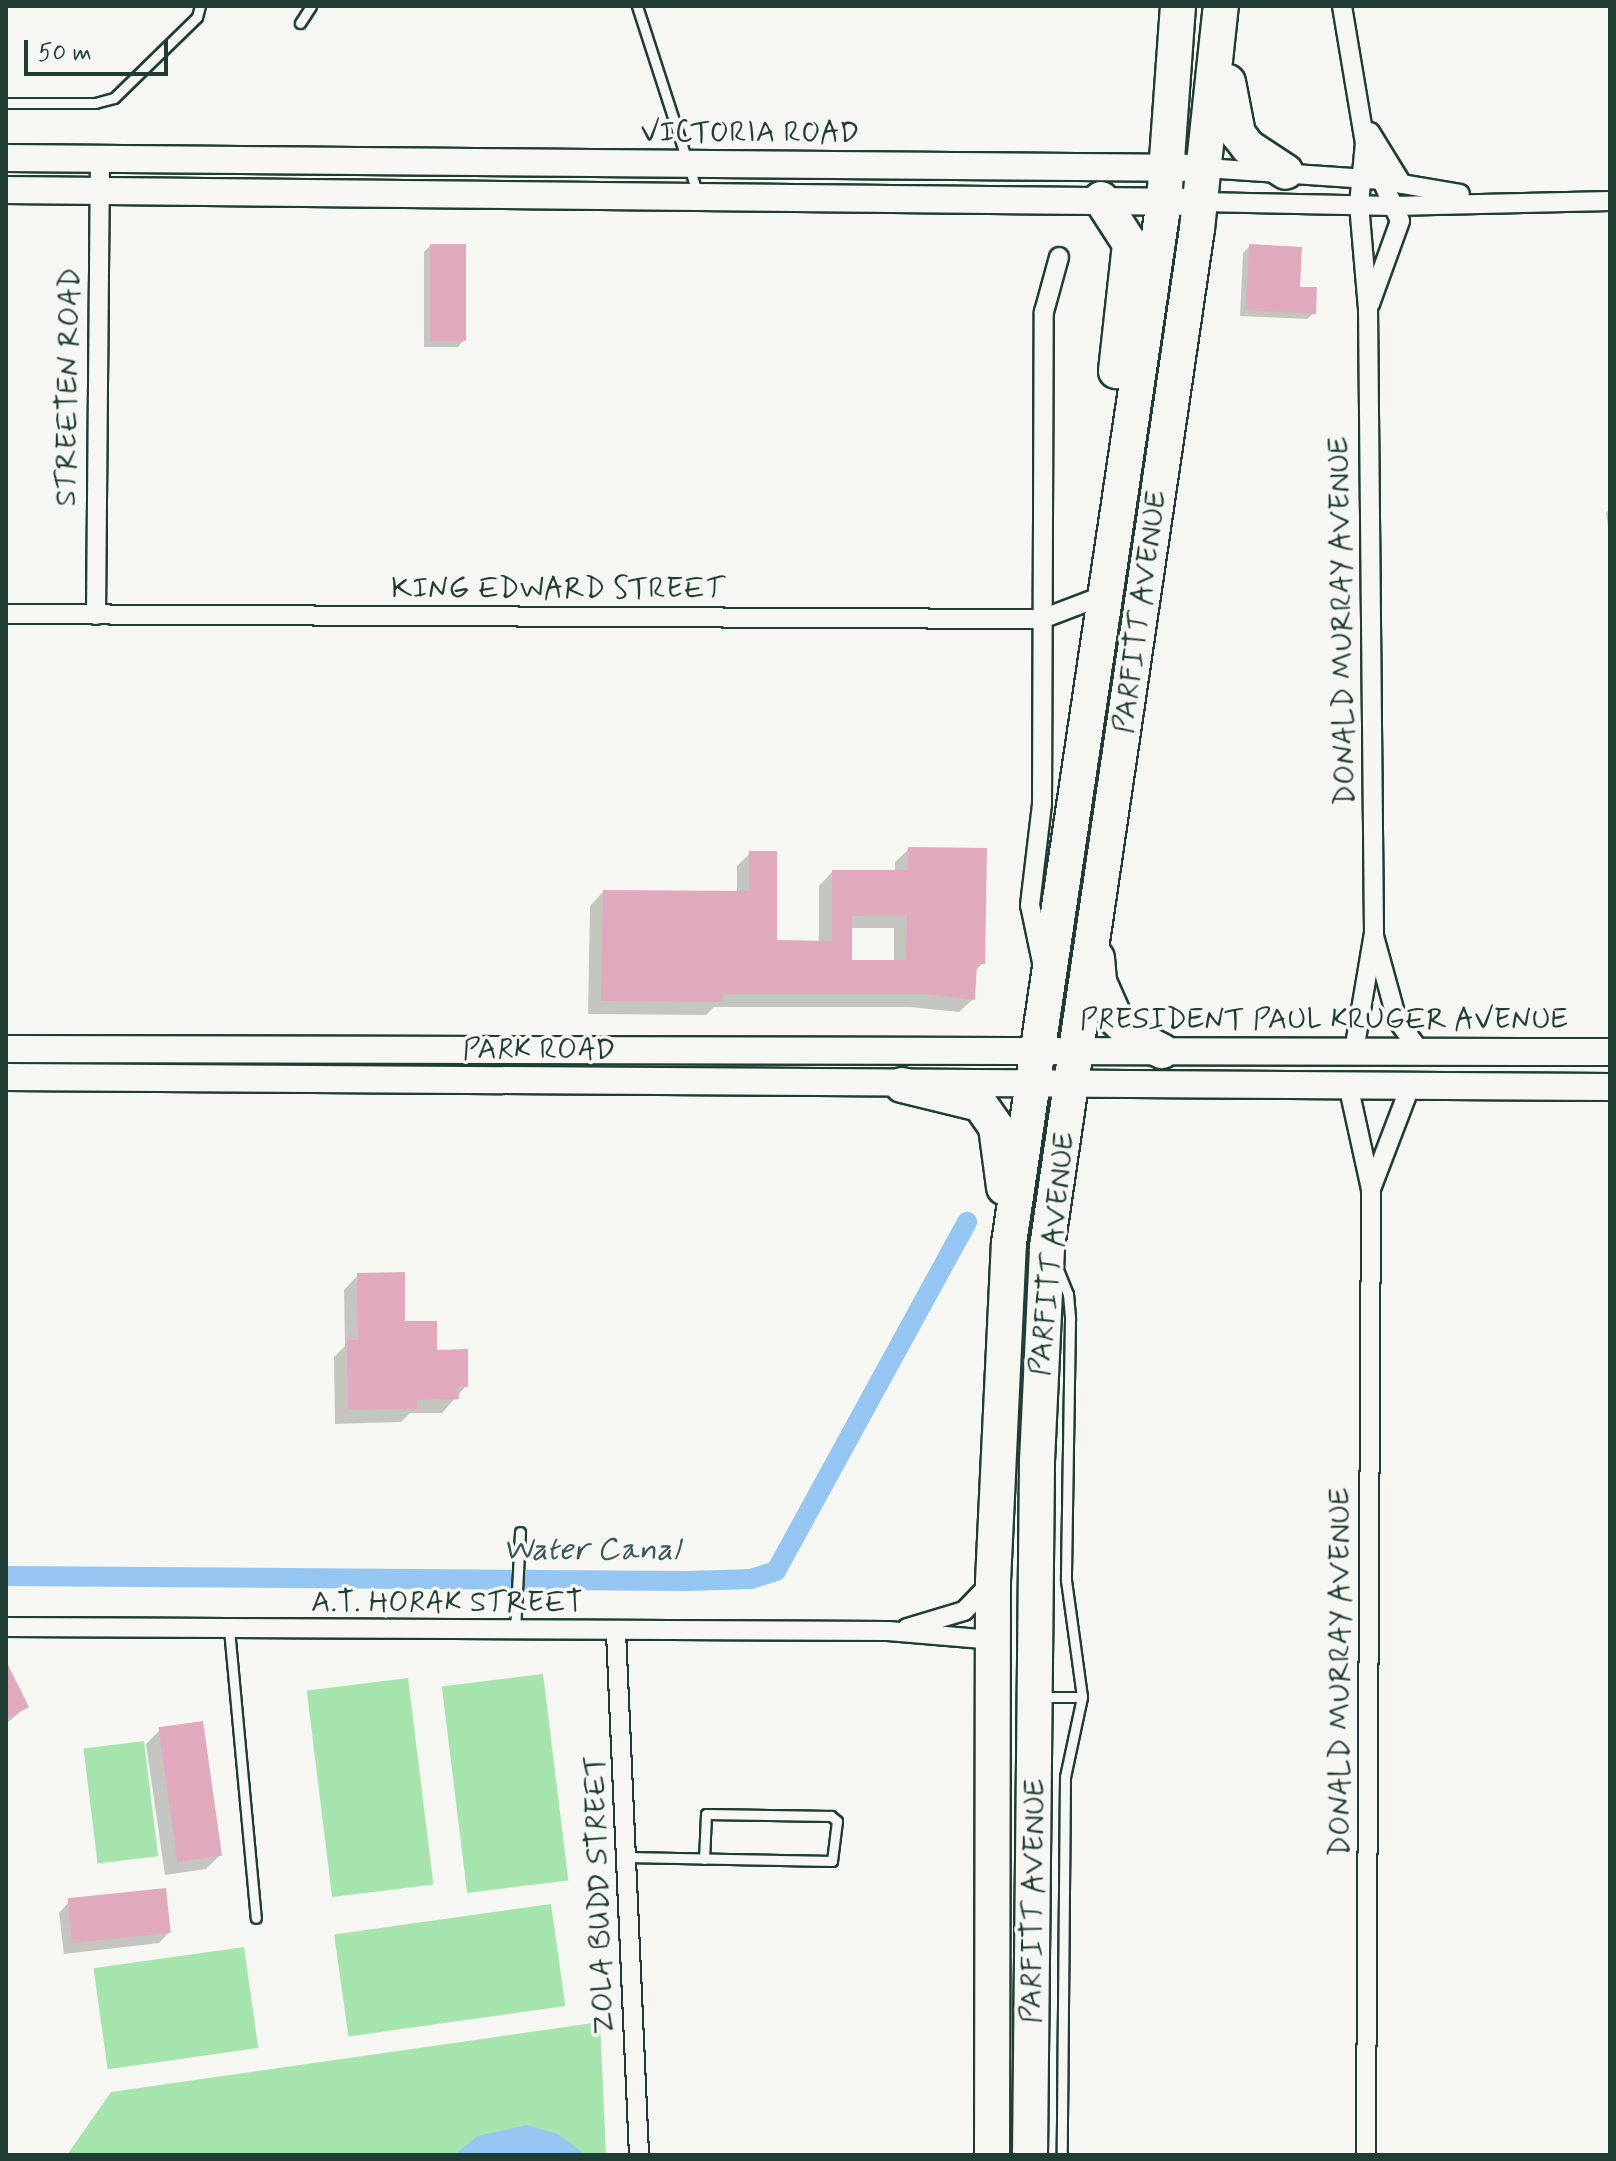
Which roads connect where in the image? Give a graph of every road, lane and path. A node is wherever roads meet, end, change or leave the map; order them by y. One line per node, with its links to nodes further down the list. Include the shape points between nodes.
1 (200, 6): 8 (lane, via 187,28 114,98 95,103)
2 (311, 6): 7 (lane)
3 (637, 6): 15 (lane, via 651,63)
4 (1178, 6): 22 (highway, PARFITT AVENUE)
5 (1342, 6): 9 (street, DONALD MURRAY AVENUE)
6 (1221, 10): 17 (highway); 18 (highway, via 1238,134)
7 (300, 23)
8 (6, 103)
9 (1361, 115): 10 (street, DONALD MURRAY AVENUE); 21 (street)
10 (1365, 143): 19 (street, DONALD MURRAY AVENUE); 20 (street, DONALD MURRAY AVENUE)
11 (6, 158): 12 (street, VICTORIA ROAD)
12 (100, 159): 13 (street, VICTORIA ROAD); 24 (street, STREETEN ROAD)
13 (293, 161): 14 (street, VICTORIA ROAD); 25 (street)
14 (472, 163): 15 (street, VICTORIA ROAD); 26 (street)
15 (692, 164): 16 (street, VICTORIA ROAD); 27 (lane)
16 (849, 166): 22 (street, VICTORIA ROAD); 28 (street)
17 (1205, 168): 18 (street, VICTORIA ROAD); 22 (street, VICTORIA ROAD); 32 (highway)
18 (1286, 172): 19 (street, VICTORIA ROAD)
19 (1359, 180): 20 (street, VICTORIA ROAD); 33 (street, DONALD MURRAY AVENUE)
20 (1379, 180): 21 (street, VICTORIA ROAD); 34 (street, DONALD MURRAY AVENUE)
21 (1402, 184): 30 (street, VICTORIA ROAD)
22 (1166, 186): 29 (street, VICTORIA ROAD); 32 (street, VICTORIA ROAD); 37 (highway, PARFITT AVENUE)
23 (6, 190): 24 (street, VICTORIA ROAD)
24 (99, 191): 25 (street, VICTORIA ROAD); 40 (street, STREETEN ROAD)
25 (299, 192): 26 (street, VICTORIA ROAD)
26 (471, 194): 27 (street, VICTORIA ROAD)
27 (698, 195): 28 (street, VICTORIA ROAD)
28 (857, 197): 29 (street, VICTORIA ROAD)
29 (1101, 199): 37 (highway, via 1130,244 1103,474 1103,506)
30 (1490, 200): 31 (street, VICTORIA ROAD); 34 (street, VICTORIA ROAD)
31 (1610, 201)
32 (1201, 202): 33 (street, VICTORIA ROAD); 42 (highway, PARFITT AVENUE)
33 (1359, 204): 34 (street, VICTORIA ROAD); 36 (street, DONALD MURRAY AVENUE)
34 (1393, 206): 36 (street, DONALD MURRAY AVENUE, via 1400,221 1398,235)
35 (1059, 257): 41 (street, PARFITT AVENUE, via 1044,312)
36 (1368, 309): 43 (street, DONALD MURRAY AVENUE)
37 (1115, 532): 38 (highway, PARFITT AVENUE)
38 (1105, 595): 41 (street, KING EDWARD STREET); 44 (highway, PARFITT AVENUE)
39 (6, 614): 40 (street, KING EDWARD STREET)
40 (96, 615): 41 (street, KING EDWARD STREET)
41 (1042, 619): 44 (street, PARFITT AVENUE, via 1042,804 1030,905 1034,942)
42 (1094, 930): 46 (highway, PARFITT AVENUE); 47 (highway, via 1099,982 1115,1018 1136,1038)
43 (1374, 933): 48 (street, DONALD MURRAY AVENUE); 51 (street, DONALD MURRAY AVENUE, via 1397,1020)
44 (1048, 981): 50 (highway, PARFITT AVENUE)
45 (6, 1049): 50 (street, PARK ROAD)
46 (1076, 1051): 47 (street, PRESIDENT PAUL KRUGER AVENUE); 50 (street, PRESIDENT PAUL KRUGER AVENUE); 54 (highway, PARFITT AVENUE)
47 (1162, 1051): 48 (street, PRESIDENT PAUL KRUGER AVENUE)
48 (1354, 1051): 51 (street, PRESIDENT PAUL KRUGER AVENUE)
49 (1610, 1052): 51 (street, PRESIDENT PAUL KRUGER AVENUE)
50 (1037, 1053): 55 (highway, PARFITT AVENUE)
51 (1423, 1055)
52 (6, 1077): 53 (street, PARK ROAD)
53 (902, 1085): 55 (street, PARK ROAD); 60 (highway, via 964,1097 991,1116 1000,1143)
54 (1071, 1086): 55 (street, PARK ROAD); 58 (street); 61 (highway, PARFITT AVENUE)
55 (1032, 1087): 60 (highway, PARFITT AVENUE)
56 (1410, 1087): 57 (street); 58 (street); 59 (street, DONALD MURRAY AVENUE)
57 (1610, 1087)
58 (1349, 1089): 59 (street, DONALD MURRAY AVENUE)
59 (1371, 1189): 81 (street, DONALD MURRAY AVENUE)
60 (1009, 1243): 64 (highway, PARFITT AVENUE)
61 (1047, 1247): 62 (highway, PARFITT AVENUE); 72 (lane, via 1068,1294 1070,1319 1066,1580)
62 (1039, 1391): 70 (highway, via 1021,1433 1017,1604); 71 (highway, PARFITT AVENUE)
63 (520, 1535): 65 (lane)
64 (993, 1581): 68 (street, A.T. HORAK STREET, via 964,1611); 70 (highway, PARFITT AVENUE)
65 (515, 1626): 67 (street, A.T. HORAK STREET); 69 (street, A.T. HORAK STREET)
66 (6, 1627): 67 (street, A.T. HORAK STREET)
67 (229, 1629): 76 (lane)
68 (888, 1631): 69 (street, A.T. HORAK STREET); 70 (street, A.T. HORAK STREET)
69 (616, 1632): 73 (street, ZOLA BUDD STREET)
70 (992, 1640): 75 (highway, PARFITT AVENUE)
71 (1036, 1697): 72 (lane); 75 (highway, via 1013,1728 1011,1828); 79 (highway, PARFITT AVENUE)
72 (1082, 1697): 80 (lane, via 1065,1777)
73 (626, 1857): 74 (lane); 77 (street, ZOLA BUDD STREET)
74 (704, 1859): 74 (lane, via 832,1861 837,1821 831,1816 706,1814)
75 (991, 1874): 78 (highway, PARFITT AVENUE)
76 (256, 1918)
77 (639, 2155)
78 (992, 2155)
79 (1030, 2155)
80 (1062, 2155)
81 (1366, 2155)

